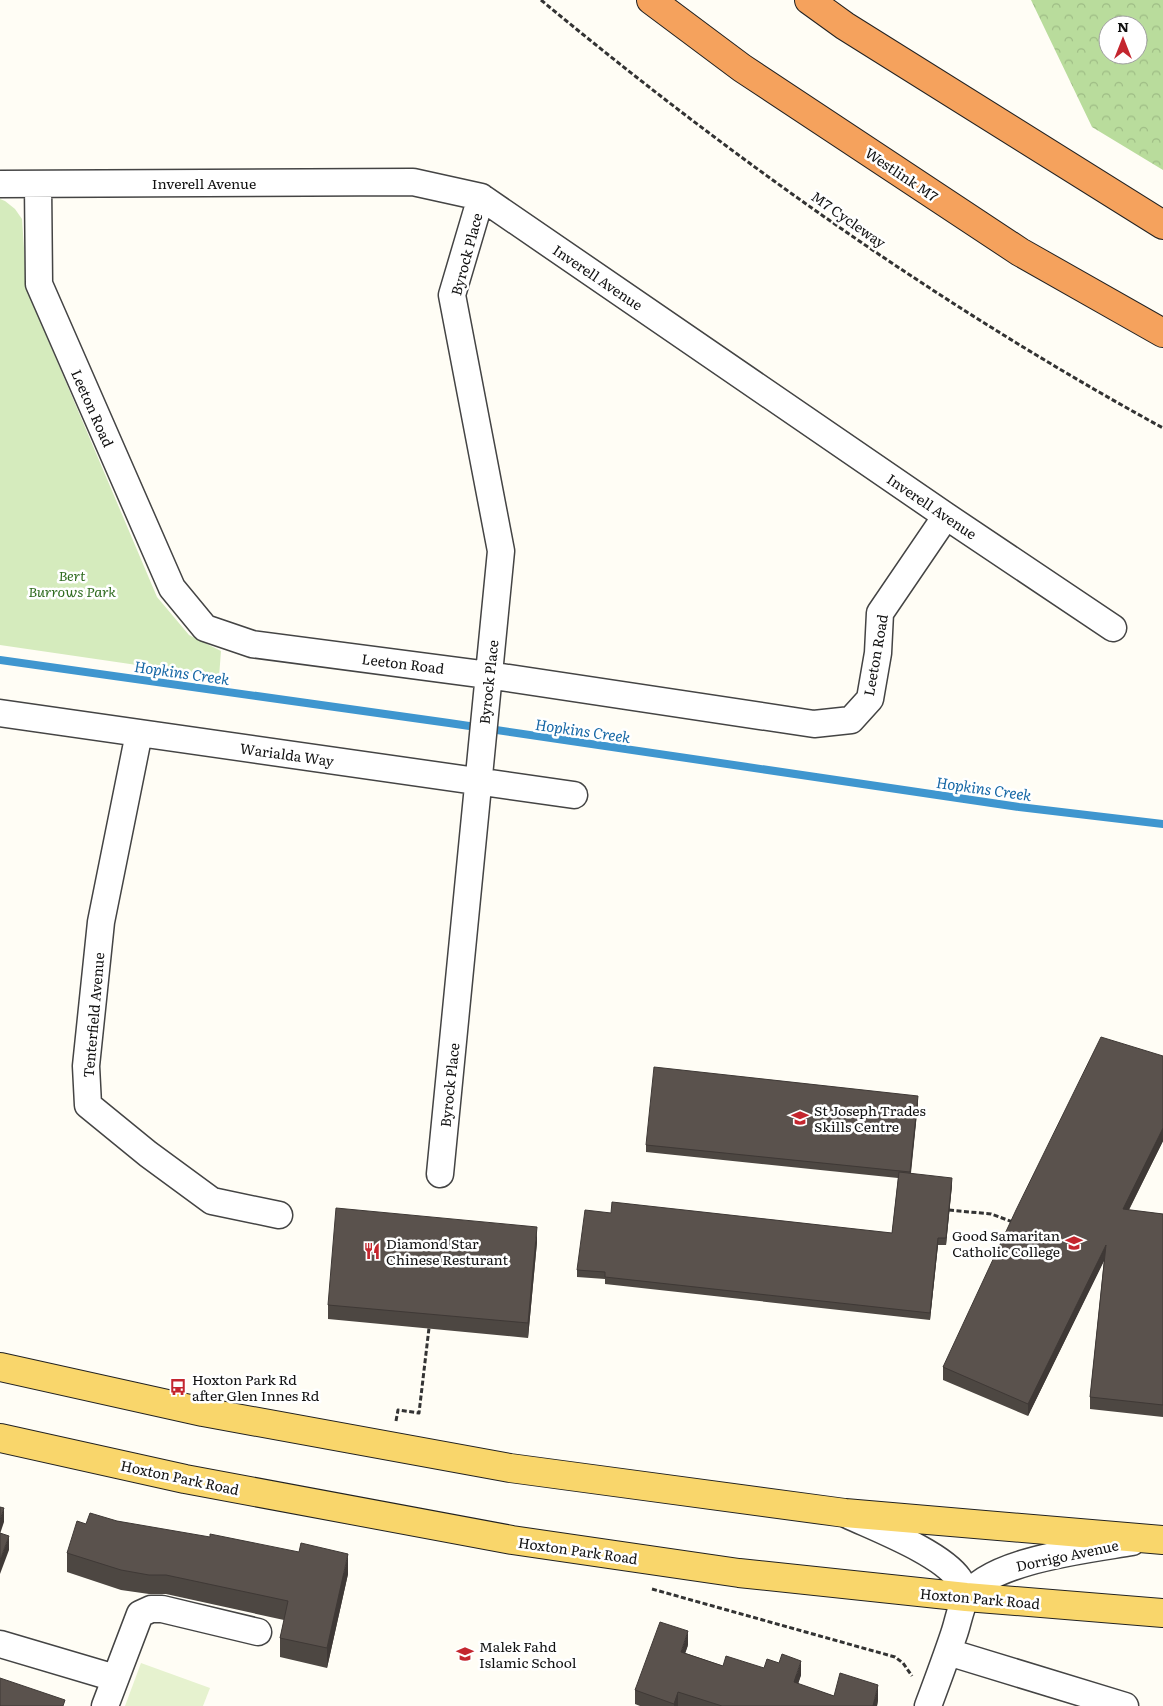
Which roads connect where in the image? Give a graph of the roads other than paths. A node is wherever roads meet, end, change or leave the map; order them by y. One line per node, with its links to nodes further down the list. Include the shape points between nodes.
1 (809, 0): 6 (highway, via 845,26)
2 (652, 1): 7 (highway, Westlink M7, via 742,68 1020,252)
3 (0, 184): 4 (street, Inverell Avenue)
4 (38, 184): 5 (street, Inverell Avenue, via 413,182); 10 (street, Leeton Road, via 39,284 172,588 205,628 252,644)
5 (481, 197): 8 (street, Inverell Avenue); 10 (street, Byrock Place, via 452,296 501,551)
6 (1163, 225)
7 (1163, 333)
8 (946, 516): 9 (street, Inverell Avenue); 10 (street, Leeton Road, via 880,612 878,653 870,699 851,720 814,724)
9 (1113, 628)
10 (488, 674): 13 (street, Byrock Place)
11 (0, 713): 12 (street, Warialda Way)
12 (139, 733): 13 (street, Warialda Way); 16 (street, Tenterfield Avenue, via 101,922 86,1066 88,1105 212,1201)
13 (478, 782): 14 (street, Warialda Way); 15 (street, Byrock Place)
14 (574, 795)
15 (440, 1174)
16 (279, 1215)
17 (0, 1367): 19 (main road, via 203,1412 421,1453)
18 (0, 1438): 21 (main road, Hoxton Park Road, via 185,1479 512,1540 739,1573)
19 (845, 1513): 20 (main road); 21 (street, via 945,1564 960,1580)
20 (1155, 1539): 21 (street, Dorrigo Avenue, via 1055,1556 1005,1569 983,1580)
21 (966, 1597): 22 (main road, Hoxton Park Road); 25 (street, Dorrigo Avenue)
22 (1163, 1613)
23 (258, 1632): 26 (street, via 162,1609 146,1610 140,1614)
24 (0, 1644): 26 (street)
25 (948, 1652): 27 (street); 29 (street, Dorrigo Avenue)
26 (115, 1678): 28 (street)
27 (1095, 1702): 30 (street)
28 (105, 1706)
29 (928, 1706)
30 (1125, 1706)

